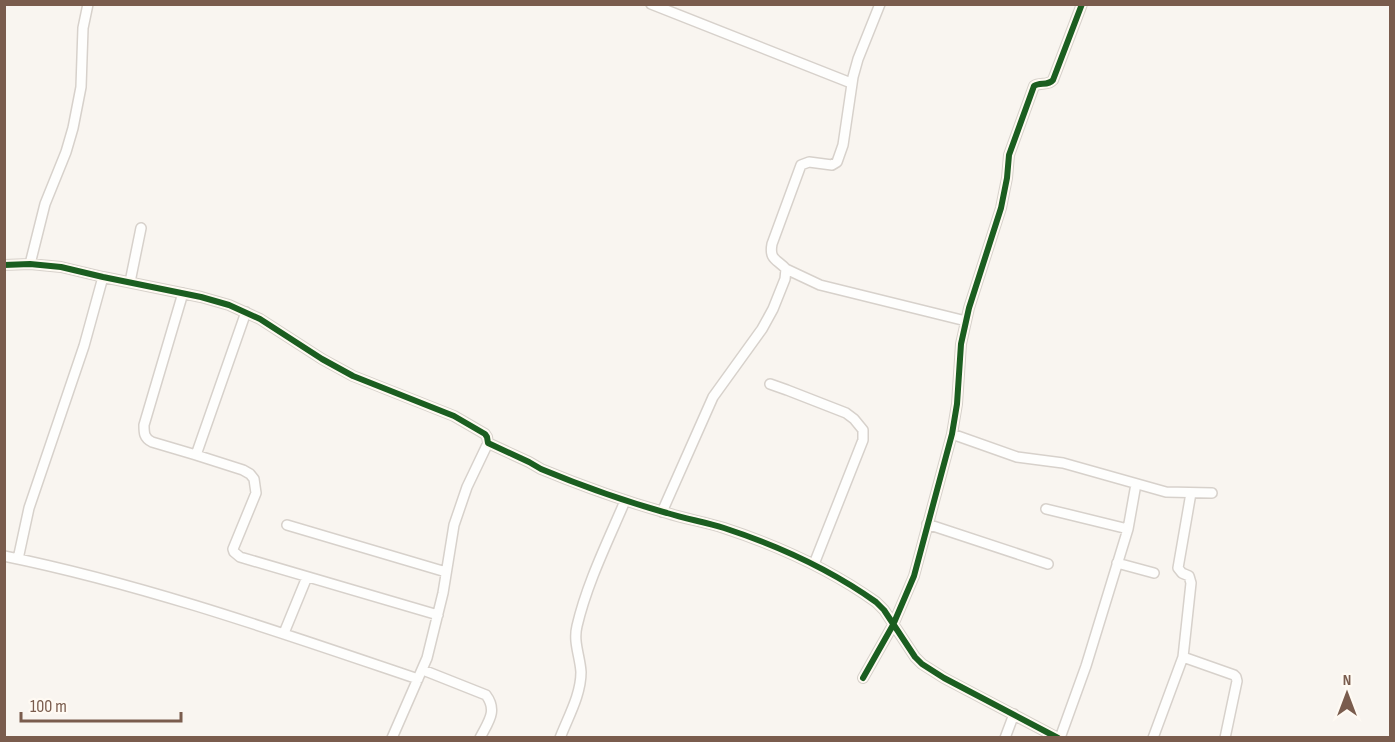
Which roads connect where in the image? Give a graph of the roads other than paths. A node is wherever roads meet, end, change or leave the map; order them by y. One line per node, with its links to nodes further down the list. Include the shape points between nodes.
1 (88, 4): 7 (street, via 81,87 73,128 45,204)
2 (651, 4): 5 (street)
3 (880, 4): 5 (street)
4 (1082, 4): 14 (street, via 1053,80 1034,86 1009,155 1001,207)
5 (851, 83): 9 (street, via 837,162 801,165 772,244 772,257)
6 (141, 228): 11 (street)
7 (30, 264): 8 (street); 10 (street)
8 (4, 265)
9 (786, 269): 14 (street, via 820,285); 24 (street, via 762,330 713,397)
10 (103, 277): 11 (street); 29 (street, via 29,508)
11 (130, 282): 12 (street)
12 (183, 293): 13 (street); 18 (street, via 144,424 144,436)
13 (246, 312): 17 (street, via 353,376 475,427 487,437); 18 (street)
14 (966, 321): 16 (street)
15 (770, 384): 31 (street, via 846,413 863,430 863,440)
16 (952, 434): 19 (street, via 1017,457 1063,463); 25 (street)
17 (488, 443): 22 (street, via 564,479); 33 (street, via 459,507)
18 (196, 455): 35 (street, via 243,470 254,479 256,493 233,549 236,555)
19 (1136, 484): 20 (street, via 1166,492); 27 (street)
20 (1191, 493): 21 (street); 39 (street, via 1178,568 1189,576 1191,583)
21 (1212, 493)
22 (625, 501): 24 (street); 45 (street, via 577,626 581,680)
23 (1046, 509): 27 (street)
24 (662, 512): 31 (street, via 723,528)
25 (927, 524): 32 (street); 37 (street, via 914,576)
26 (287, 525): 33 (street)
27 (1128, 529): 30 (street)
28 (4, 556): 29 (street)
29 (18, 559): 38 (street, via 165,596)
30 (1117, 563): 34 (street); 47 (street)
31 (814, 564): 37 (street, via 876,602)
32 (1048, 564)
33 (446, 572): 36 (street)
34 (1155, 573)
35 (307, 577): 36 (street); 38 (street)
36 (438, 615): 40 (street)
37 (893, 625): 41 (street); 42 (street, via 922,664)
38 (284, 633): 40 (street)
39 (1183, 657): 48 (street); 49 (street, via 1236,677)
40 (421, 675): 43 (street); 44 (street, via 486,695 492,714)
41 (863, 678)
42 (1014, 714): 46 (street); 47 (street)
43 (393, 737)
44 (481, 737)
45 (560, 738)
46 (1005, 738)
47 (1059, 738)
48 (1153, 738)
49 (1225, 738)

